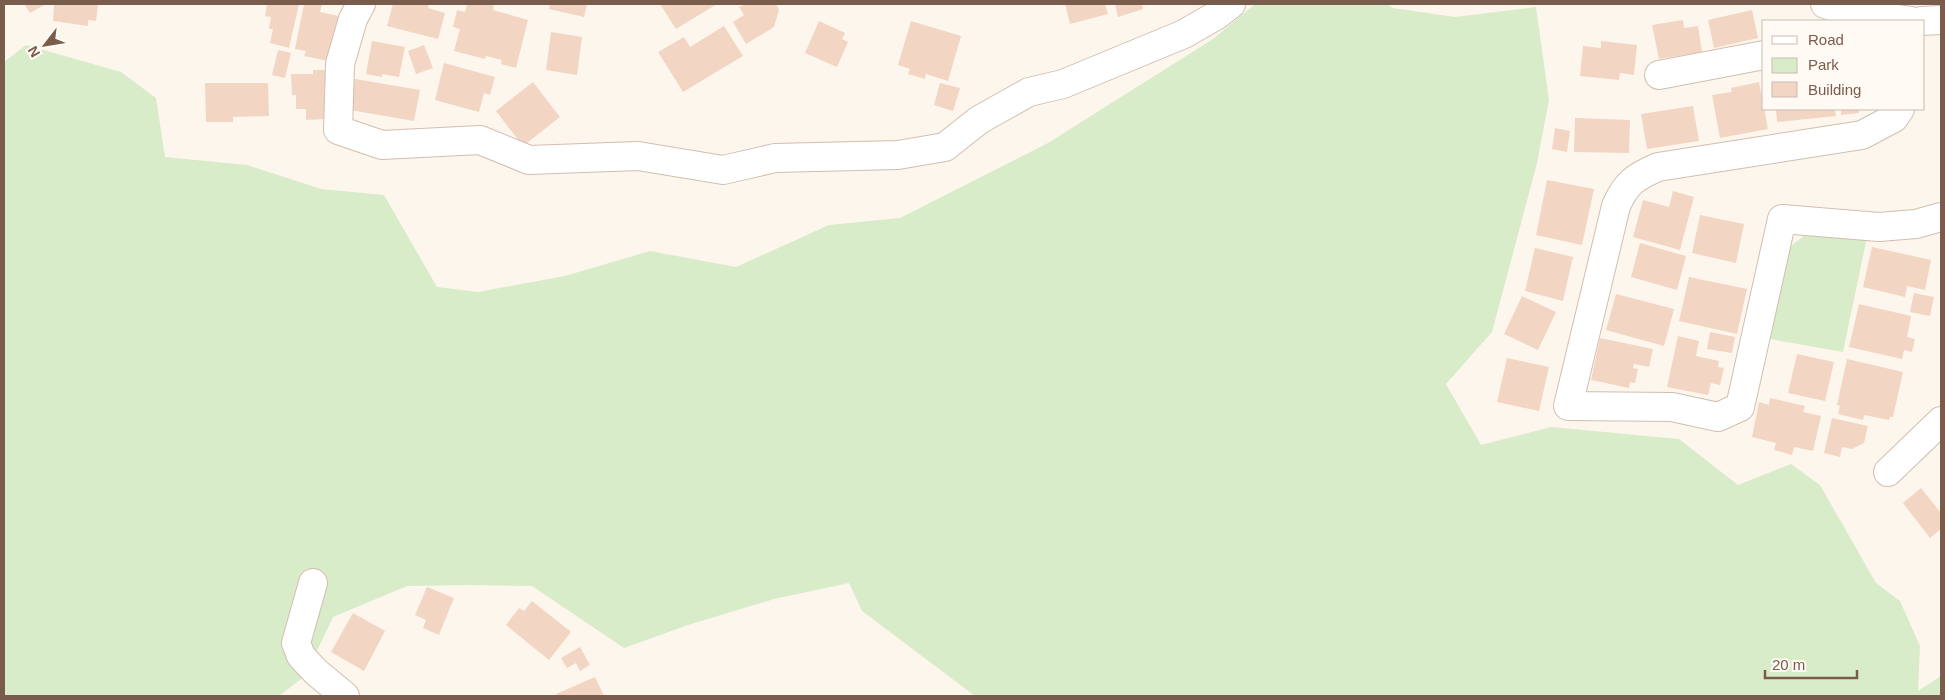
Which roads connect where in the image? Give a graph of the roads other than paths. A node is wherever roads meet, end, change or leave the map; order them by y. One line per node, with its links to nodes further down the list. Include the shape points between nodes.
1 (361, 4): 2 (street, via 353,19 340,64 338,130 382,145 480,140 529,160 638,156 723,170 775,158 898,155 945,147 979,120 1029,92 1062,84 1184,34)
2 (1231, 4)
3 (1825, 4): 4 (street)
4 (1847, 17): 5 (street)
5 (1896, 20)
6 (1941, 20): 7 (street)
7 (1925, 21)
8 (1762, 55): 9 (street)
9 (1659, 75)
10 (1899, 110): 11 (street, via 1894,118 1862,135 1658,166 1638,176 1623,189 1616,206 1568,406 1672,407 1718,418 1740,407 1782,219 1879,227 1916,224)
11 (1941, 217)
12 (1941, 421): 13 (street)
13 (1888, 472)
14 (313, 583): 15 (street, via 296,642 301,656)
15 (345, 696)

